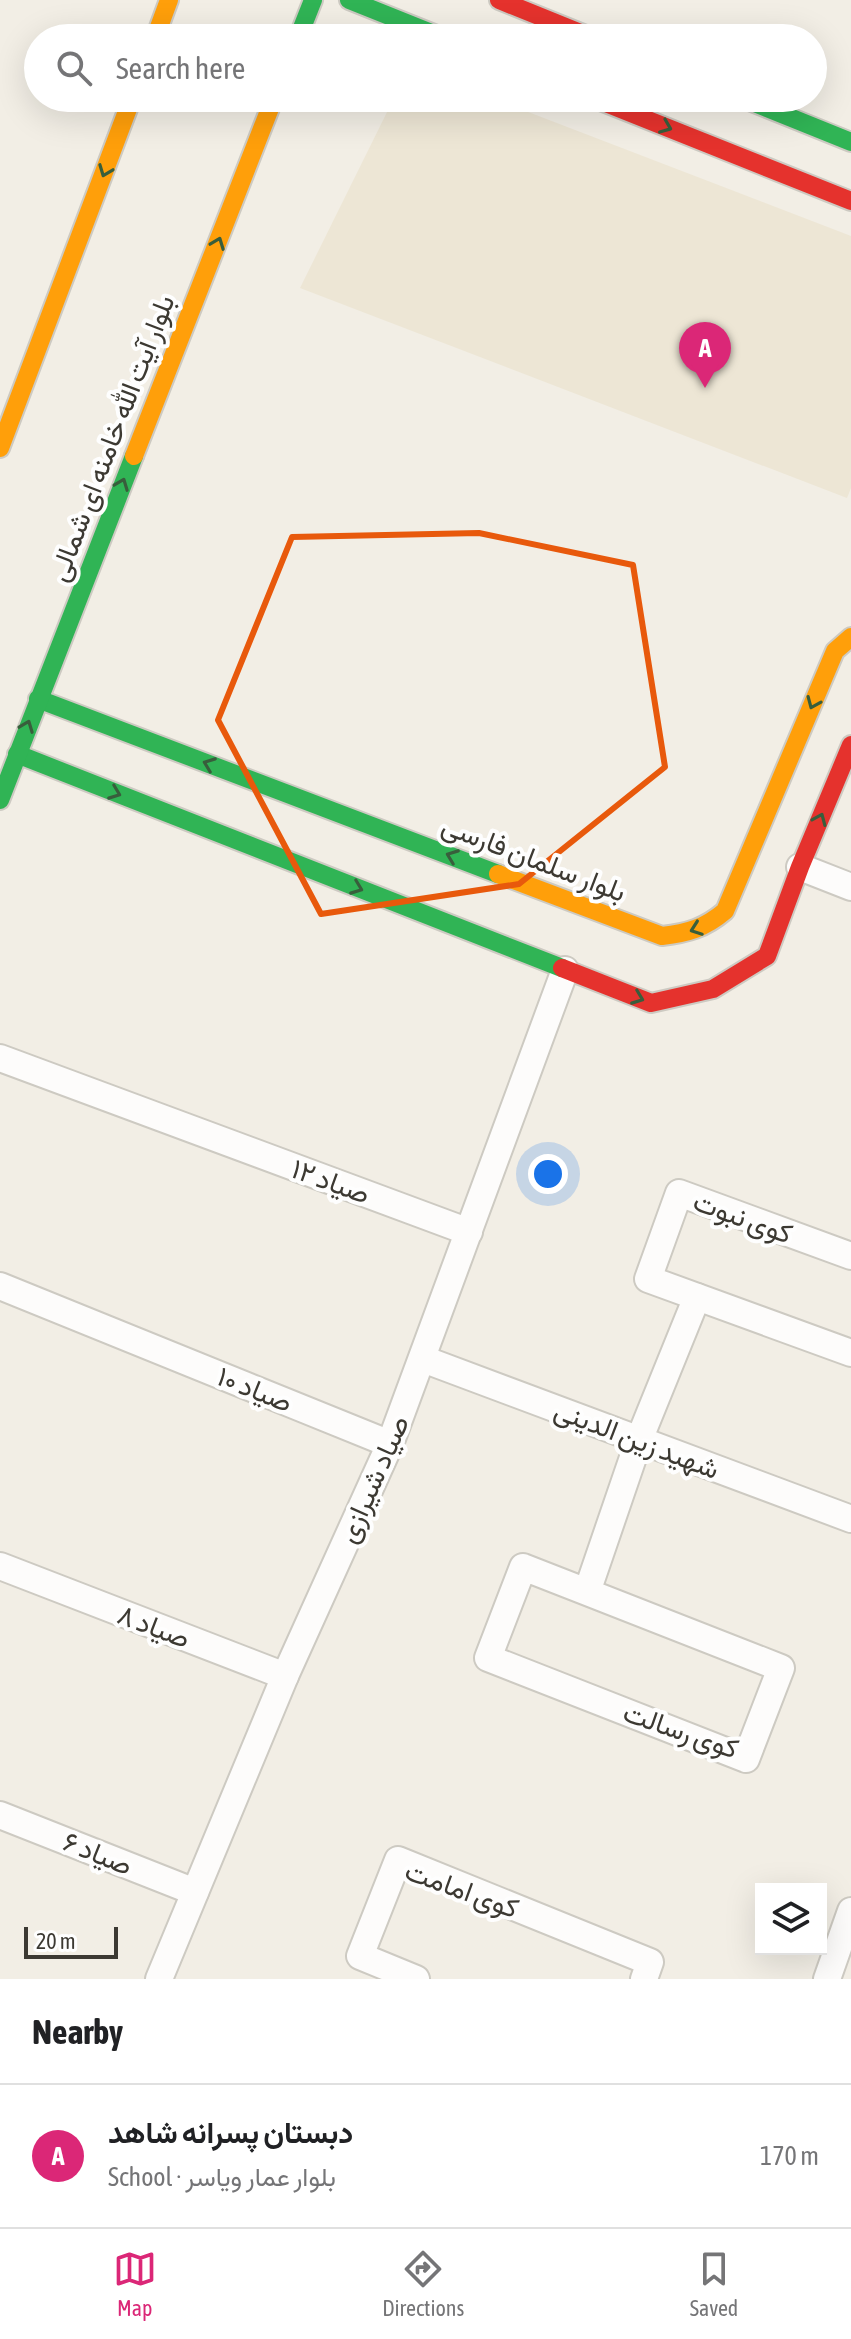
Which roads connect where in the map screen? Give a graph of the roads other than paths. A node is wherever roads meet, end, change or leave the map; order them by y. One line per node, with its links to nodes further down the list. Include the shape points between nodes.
1 (169, 0): 5 (street)
2 (313, 0): 6 (street)
3 (349, 0): 7 (street)
4 (499, 0): 8 (street)
5 (160, 24)
6 (304, 24)
7 (409, 24)
8 (558, 24)
9 (127, 112): 15 (street, one-way to 15)
10 (269, 112): 17 (street, بلوار آیت الله خامنه ای شمالی, one-way to 10)
11 (628, 112): 14 (street, one-way to 14)
12 (777, 112): 13 (street)
13 (851, 142)
14 (851, 201)
15 (0, 448)
16 (851, 637): 17 (street, بلوار سلمان فارسی, one-way to 17, via 835,651 725,911 706,927 662,936)
17 (38, 699): 19 (street, بلوار آیت الله خامنه ای شمالی, one-way to 17)
18 (851, 745): 21 (street, one-way to 18)
19 (17, 754): 20 (street, بلوار آیت الله خامنه ای شمالی); 23 (street, one-way to 23)
20 (0, 800)
21 (800, 867): 22 (street); 23 (street, one-way to 21, via 651,1003 713,989 767,956)
22 (851, 887)
23 (565, 970): 25 (street, صیاد شیرازی)
24 (0, 1058): 25 (street, صیاد ۱۲)
25 (469, 1232): 30 (street, صیاد شیرازی)
26 (851, 1256): 28 (street, کوی نبوت, via 679,1193 648,1279)
27 (0, 1286): 32 (street, صیاد ۱۰)
28 (697, 1297): 29 (street, کوی نبوت); 31 (street)
29 (851, 1353)
30 (423, 1359): 31 (street, شهید زین الدینی); 32 (street, صیاد شیرازی)
31 (639, 1440): 33 (street, شهید زین الدینی); 35 (street)
32 (390, 1444): 36 (street, صیاد شیرازی)
33 (851, 1519)
34 (12, 1570): 36 (street, صیاد ۸)
35 (587, 1592): 35 (street, کوی رسالت, via 523,1567 488,1658 746,1759 781,1668)
36 (285, 1676): 38 (street, صیاد شیرازی)
37 (0, 1815): 38 (street, صیاد ۶)
38 (195, 1892): 41 (street, صیاد شیرازی)
39 (851, 1911): 43 (street)
40 (411, 1978): 42 (street, کوی امامت, via 360,1956 398,1860 650,1962)
41 (159, 1979)
42 (644, 1979)
43 (827, 1979)

